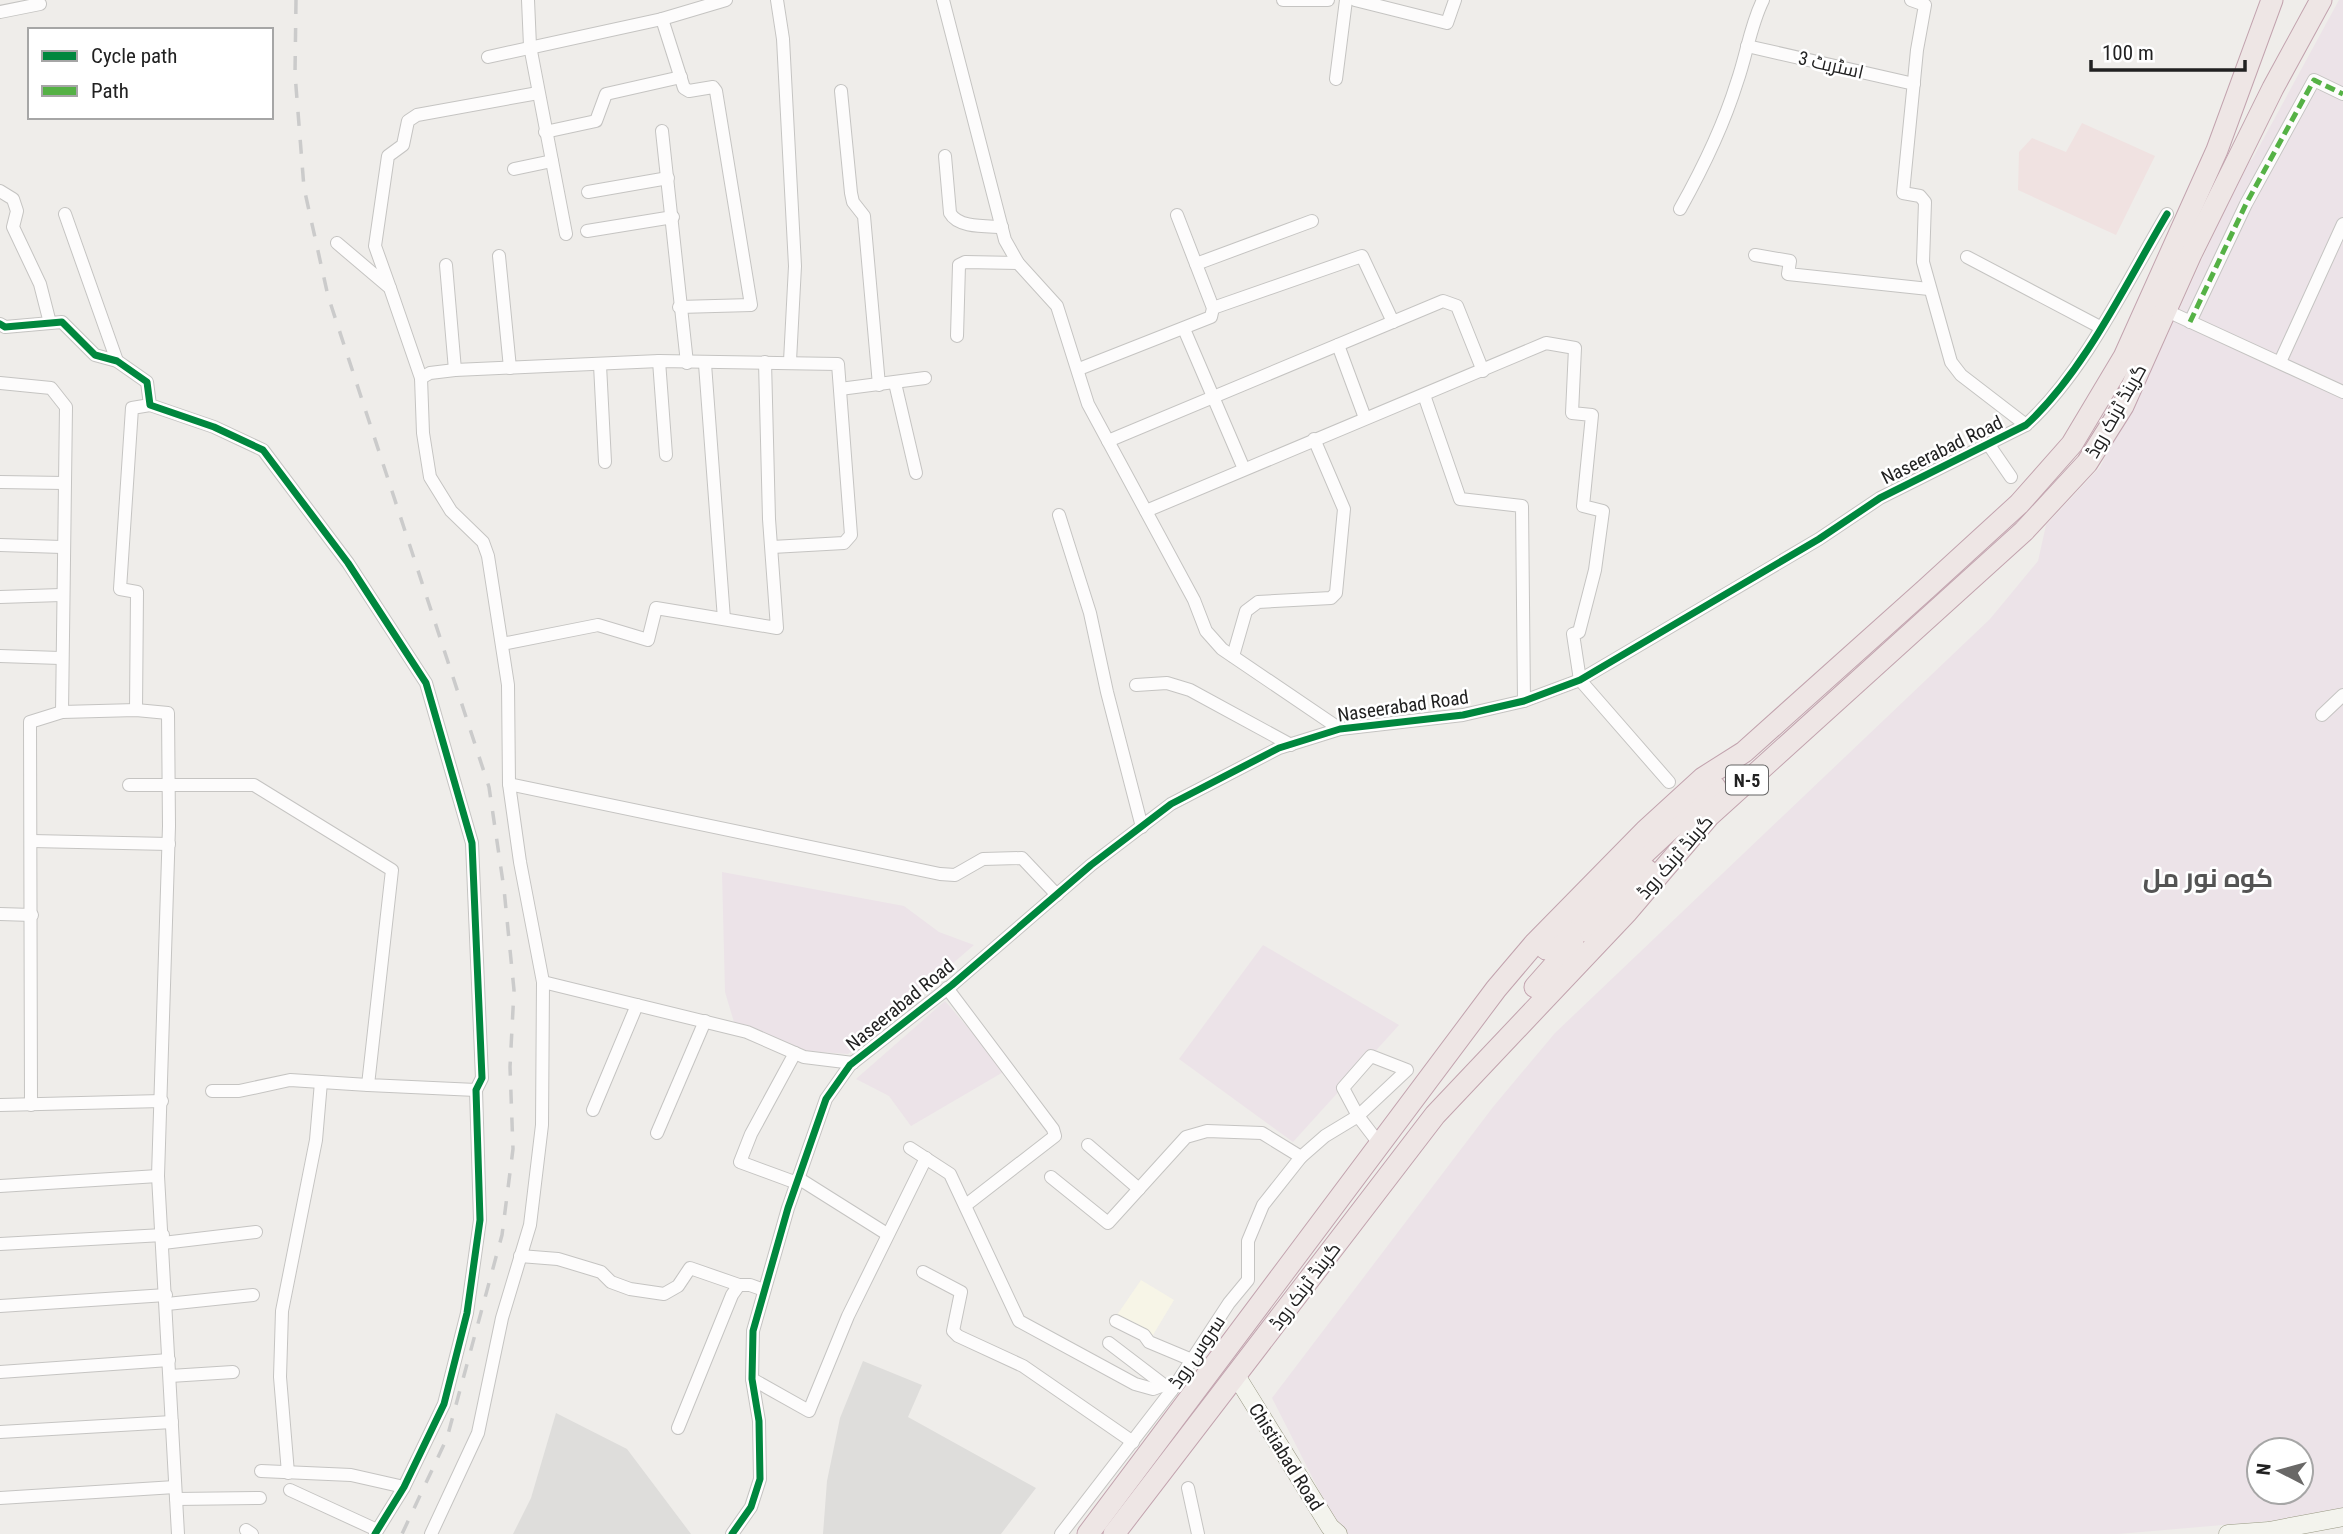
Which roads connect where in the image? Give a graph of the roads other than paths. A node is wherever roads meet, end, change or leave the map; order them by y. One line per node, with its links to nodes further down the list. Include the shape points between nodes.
1 (528, 0): 20 (street)
2 (726, 0): 17 (street)
3 (777, 0): 73 (street, via 795,266)
4 (943, 0): 46 (street)
5 (1283, 0): 6 (street)
6 (1328, 0)
7 (1346, 0): 24 (street)
8 (1355, 0): 9 (street, via 1447,23)
9 (1455, 0)
10 (1763, 0): 21 (street)
11 (1912, 0): 25 (street, via 1925,5)
12 (2272, 0): 32 (highway, گرینڈ ٹرنک روڈ / N-5)
13 (2288, 0): 32 (highway)
14 (2305, 0): 26 (highway, via 2278,59)
15 (2321, 0): 26 (highway, گرینڈ ٹرنک روڈ / N-5)
16 (40, 4): 18 (street)
17 (684, 5): 19 (street)
18 (0, 12)
19 (662, 19): 20 (street); 23 (street)
20 (530, 46): 22 (street); 28 (street)
21 (1747, 46): 25 (street, اسٹریٹ 3); 39 (street, via 1712,151)
22 (488, 57)
23 (681, 76): 31 (street, via 606,94 596,121); 60 (street, via 689,91 713,87 716,91 751,304)
24 (1336, 79)
25 (1914, 84): 59 (street, via 1903,193 1923,198 1923,262)
26 (2273, 88): 62 (highway, گرینڈ ٹرنک روڈ / N-5)
27 (841, 90): 87 (street, via 851,193 864,216)
28 (538, 93): 31 (street); 58 (street, via 417,115 408,121 403,145 388,156 375,246)
29 (2343, 94): 64 (street, via 2314,80 2246,204)
30 (662, 131): 36 (street)
31 (545, 132): 34 (street)
32 (2217, 150): 126 (highway, گرینڈ ٹرنک روڈ / N-5, via 2124,357 2072,444 2019,504)
33 (945, 156): 46 (street, via 953,219)
34 (552, 161): 35 (street); 48 (street)
35 (514, 169)
36 (668, 178): 38 (street); 43 (street)
37 (0, 191): 65 (street, via 13,199 17,211 13,227 40,284)
38 (588, 192)
39 (1680, 209)
40 (65, 214): 71 (street)
41 (2168, 214): 67 (street, Naseerabad Road)
42 (1177, 215): 56 (street)
43 (673, 218): 47 (street); 60 (street)
44 (1312, 221): 56 (street)
45 (2343, 224): 50 (street)
46 (1002, 228): 55 (street)
47 (587, 231)
48 (566, 234)
49 (337, 243): 58 (street)
50 (2330, 252): 54 (street); 75 (street)
51 (1755, 255): 59 (street, via 1790,261 1788,274)
52 (499, 256): 79 (street)
53 (1967, 257): 67 (street)
54 (2343, 258)
55 (1018, 262): 69 (street, via 959,265); 80 (street, via 1057,306)
56 (1196, 264): 61 (street)
57 (446, 265): 81 (street)
58 (390, 288): 84 (street)
59 (1930, 289): 94 (street, via 1951,362 1961,375)
60 (679, 307): 76 (street)
61 (1213, 308): 63 (street, via 1362,256); 68 (street, via 1211,317)
62 (2166, 311): 64 (street); 131 (highway, گرینڈ ٹرنک روڈ / N-5, via 2107,434 2049,507)
63 (1393, 322): 70 (street); 82 (street, via 1443,301 1451,302 1457,306)
64 (2190, 322): 75 (street)
65 (50, 323): 66 (street); 71 (street, via 62,322 95,355)
66 (0, 324)
67 (2100, 327): 94 (street, Naseerabad Road, via 2043,410)
68 (1184, 329): 80 (street); 91 (street)
69 (957, 336)
70 (1338, 345): 91 (street); 93 (street)
71 (117, 361): 92 (street, via 147,382)
72 (660, 361): 76 (street); 78 (street); 98 (street)
73 (790, 361): 74 (street); 88 (street, via 838,364)
74 (765, 362): 77 (street); 109 (street)
75 (2280, 362): 89 (street)
76 (687, 363): 77 (street)
77 (705, 363): 112 (street)
78 (600, 365): 79 (street); 99 (street)
79 (510, 368): 81 (street)
80 (1079, 369): 96 (street, via 1088,404)
81 (455, 370): 84 (street)
82 (1483, 371): 90 (street); 117 (street, via 1546,343 1576,348 1572,413 1592,415 1583,506 1604,511 1595,570 1579,632 1573,634)
83 (925, 377): 86 (street)
84 (421, 379): 113 (street, via 430,477 450,511 483,542)
85 (0, 383): 104 (street, via 51,388 61,396 66,407)
86 (895, 383): 87 (street); 101 (street)
87 (879, 385): 88 (street)
88 (840, 389): 109 (street, via 850,535 844,543)
89 (2343, 392)
90 (1424, 395): 93 (street); 120 (street, via 1461,499 1522,506)
91 (1213, 397): 96 (street); 100 (street)
92 (150, 405): 121 (street, via 132,408 120,589 137,592); 147 (street, via 263,450 348,563 426,683 471,844 482,1077)
93 (1366, 418): 95 (street)
94 (2026, 425): 97 (street, Naseerabad Road)
95 (1314, 439): 100 (street); 115 (street, via 1343,509 1336,593 1331,598 1258,602 1246,611)
96 (1108, 441): 105 (street)
97 (1989, 445): 102 (street); 117 (street, Naseerabad Road, via 1880,498)
98 (666, 455)
99 (605, 462)
100 (1244, 469): 105 (street)
101 (916, 473)
102 (2011, 477)
103 (0, 482): 104 (street)
104 (64, 483): 108 (street)
105 (1146, 510): 115 (street, via 1206,631)
106 (1059, 515): 132 (street, via 1090,613)
107 (0, 545): 108 (street)
108 (62, 547): 110 (street)
109 (772, 547): 112 (street, via 777,628)
110 (61, 595): 111 (street); 116 (street)
111 (0, 597)
112 (724, 619): 113 (street, via 656,608 648,640 598,625)
113 (502, 644): 128 (street, via 508,685)
114 (0, 656): 116 (street)
115 (1233, 656): 124 (street)
116 (60, 658): 122 (street)
117 (1580, 680): 120 (street, Naseerabad Road); 127 (street)
118 (1136, 685): 125 (street, via 1167,683 1191,690)
119 (2343, 695): 123 (street)
120 (1524, 701): 124 (street, Naseerabad Road, via 1463,715)
121 (136, 710): 122 (street); 130 (street, via 168,713)
122 (62, 712): 133 (street, via 30,722)
123 (2322, 715)
124 (1340, 729): 125 (street, Naseerabad Road)
125 (1291, 745): 132 (street, Naseerabad Road, via 1171,804)
126 (1744, 751): 131 (highway, via 1714,788 1574,919 1576,929 1586,931); 144 (highway, گرینڈ ٹرنک روڈ / N-5, via 1703,778 1645,831 1535,943)
127 (1669, 782)
128 (509, 784): 135 (street, via 940,874 955,875 983,859 1022,858); 138 (street)
129 (129, 785): 130 (street)
130 (169, 786): 134 (street); 146 (street, via 254,785 392,870)
131 (1709, 816): 153 (highway, گرینڈ ٹرنک روڈ / N-5, via 1627,912)
132 (1142, 827): 135 (street, Naseerabad Road)
133 (32, 841): 134 (street); 137 (street)
134 (169, 844): 149 (street)
135 (1057, 895): 139 (street, Naseerabad Road)
136 (0, 914): 137 (street)
137 (32, 915): 151 (street)
138 (543, 982): 140 (street); 171 (street, via 542,1125 530,1226)
139 (947, 988): 143 (street, Naseerabad Road); 166 (street, via 1055,1136)
140 (637, 1005): 141 (street); 152 (street)
141 (705, 1021): 142 (street, via 747,1032); 155 (street)
142 (795, 1053): 143 (street); 163 (street, via 740,1162)
143 (853, 1063): 163 (street, Naseerabad Road, via 826,1099)
144 (1431, 1078): 153 (highway, via 1562,932 1570,933 1573,944 1505,1022); 157 (highway, گرینڈ ٹرنک روڈ / N-5)
145 (321, 1082): 146 (street); 148 (street, via 290,1080 239,1091); 195 (street, via 317,1140 282,1311 280,1377)
146 (368, 1085): 147 (street)
147 (477, 1090): 196 (street, via 480,1220 467,1313 444,1404)
148 (212, 1091)
149 (162, 1101): 151 (street); 161 (street)
150 (0, 1105): 151 (street)
151 (31, 1105)
152 (593, 1110)
153 (1435, 1115): 187 (highway, گرینڈ ٹرنک روڈ / N-5)
154 (1357, 1116): 154 (street, سروس روڈ, via 1343,1088 1371,1056 1407,1070); 157 (street); 159 (street, سروس روڈ)
155 (657, 1133)
156 (1088, 1145): 165 (street)
157 (1381, 1146): 209 (highway, گرینڈ ٹرنک روڈ / N-5)
158 (910, 1148): 160 (street)
159 (1301, 1157): 165 (street, via 1262,1133 1207,1131 1186,1137); 182 (street, سروس روڈ, via 1263,1205 1248,1241 1248,1280)
160 (926, 1158): 166 (street, via 950,1174); 168 (street)
161 (159, 1176): 164 (street); 169 (street)
162 (1051, 1177): 165 (street, via 1108,1223)
163 (798, 1181): 168 (street); 174 (street, Naseerabad Road)
164 (0, 1186)
165 (1139, 1189)
166 (967, 1205): 189 (street, via 1019,1321 1135,1384)
167 (256, 1232): 169 (street)
168 (887, 1234): 188 (street, via 809,1411)
169 (163, 1239): 170 (street); 176 (street)
170 (0, 1244)
171 (520, 1256): 173 (street, via 558,1259 601,1272 611,1282 630,1289 664,1294 678,1286 690,1268); 206 (street, via 478,1433)
172 (923, 1272): 193 (street, via 961,1292 953,1324 958,1336 1023,1366)
173 (739, 1285): 174 (street); 191 (street)
174 (764, 1290): 188 (street, Naseerabad Road, via 753,1331)
175 (253, 1295): 176 (street)
176 (166, 1299): 177 (street); 181 (street)
177 (0, 1306)
178 (1116, 1321): 179 (street)
179 (1149, 1342): 182 (street); 183 (street)
180 (1109, 1343): 183 (street)
181 (169, 1360): 184 (street); 186 (street)
182 (1192, 1360): 189 (street, سروس روڈ)
183 (1132, 1361): 189 (street)
184 (0, 1372)
185 (233, 1372): 186 (street)
186 (170, 1376): 190 (street)
187 (1237, 1377): 210 (highway, گرینڈ ٹرنک روڈ / N-5); 212 (main road, Chistiabad Road)
188 (752, 1379): 207 (street, Naseerabad Road, via 759,1421 760,1479 751,1507)
189 (1168, 1387): 193 (street, سروس روڈ)
190 (172, 1423): 192 (street); 199 (street)
191 (678, 1428)
192 (0, 1431)
193 (1133, 1442): 208 (street, سروس روڈ)
194 (261, 1471): 195 (street)
195 (288, 1473): 196 (street, via 351,1475)
196 (404, 1487): 204 (street)
197 (1188, 1488): 211 (street)
198 (290, 1490): 204 (street)
199 (176, 1493): 200 (street); 201 (street); 205 (street)
200 (0, 1498)
201 (260, 1498)
202 (2343, 1517): 203 (main road)
203 (2326, 1528): 213 (main road)
204 (376, 1532)
205 (178, 1534)
206 (431, 1534)
207 (732, 1534)
208 (1062, 1534)
209 (1088, 1534)
210 (1114, 1534)
211 (1198, 1534)
212 (1338, 1534)
213 (2228, 1534)

